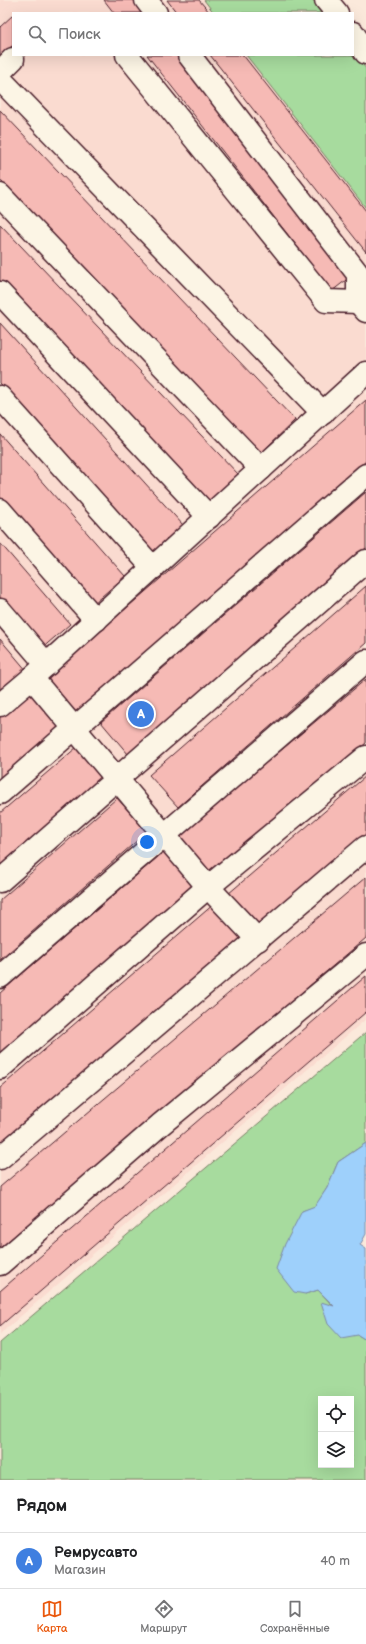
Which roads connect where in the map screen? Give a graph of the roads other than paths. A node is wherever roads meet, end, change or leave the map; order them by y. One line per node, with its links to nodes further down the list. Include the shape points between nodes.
1 (146, 0): 3 (street)
2 (326, 0): 4 (street)
3 (155, 12)
4 (336, 12)
5 (354, 35): 6 (street)
6 (366, 53)
7 (128, 56): 12 (street, via 326,301)
8 (190, 56): 12 (street, via 358,274)
9 (0, 80): 15 (street)
10 (0, 195): 16 (street)
11 (0, 293): 19 (street)
12 (362, 307)
13 (366, 373): 15 (street)
14 (0, 397): 21 (street)
15 (323, 413): 16 (street)
16 (261, 469): 19 (street)
17 (366, 475): 27 (street)
18 (0, 510): 23 (street)
19 (209, 517): 21 (street)
20 (366, 561): 29 (street)
21 (153, 568): 23 (street)
22 (0, 610): 25 (street)
23 (96, 620): 25 (street)
24 (366, 661): 31 (street)
25 (40, 671): 26 (street); 27 (street)
26 (0, 706)
27 (75, 729): 29 (street); 30 (street)
28 (366, 757): 34 (street)
29 (116, 778): 31 (street); 33 (street)
30 (0, 793)
31 (164, 835): 34 (street); 37 (street)
32 (366, 847): 35 (street)
33 (0, 881)
34 (208, 887): 35 (street); 38 (street)
35 (258, 940): 39 (street)
36 (366, 955): 40 (street, via 160,1125)
37 (0, 977)
38 (0, 1068)
39 (0, 1158)
40 (0, 1264)

